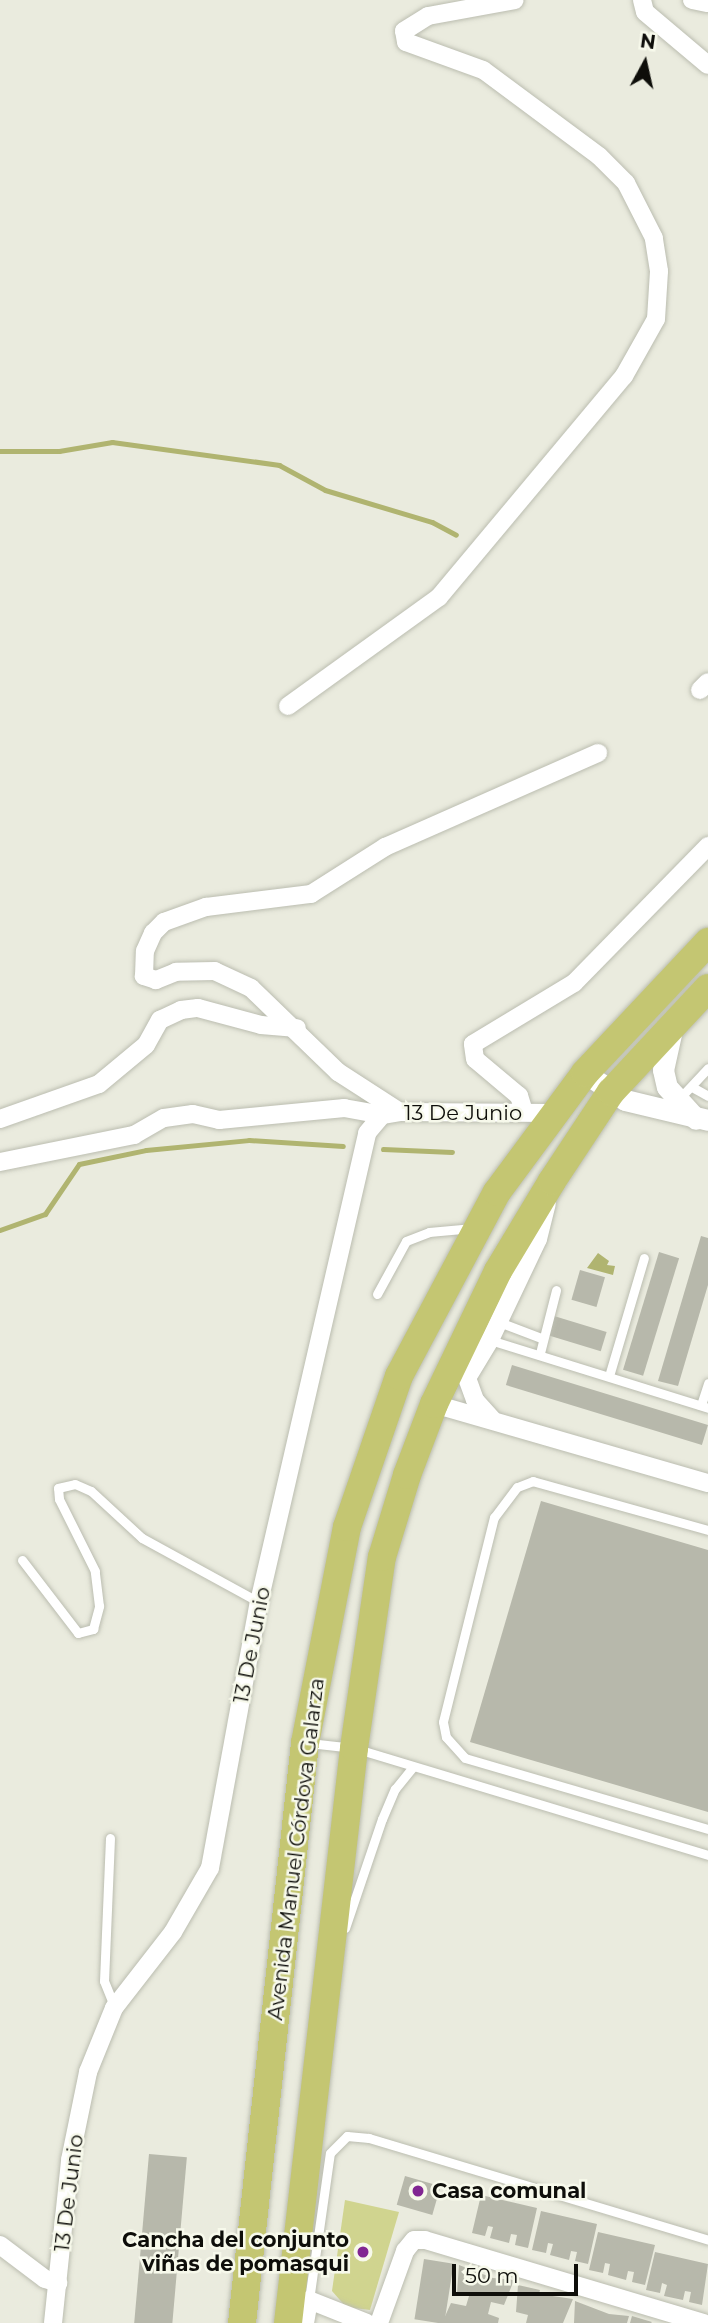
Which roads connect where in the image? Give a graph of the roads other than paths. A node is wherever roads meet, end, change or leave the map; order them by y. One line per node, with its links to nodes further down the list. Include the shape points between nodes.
1 (515, 0): 6 (street, via 428,16 404,31 406,43 483,70 599,156 626,183 654,238 659,271 656,319 624,376 439,597)
2 (642, 0): 5 (street, via 645,12)
3 (692, 0): 4 (street)
4 (708, 4)
5 (708, 65)
6 (288, 706)
7 (598, 753): 12 (street, via 385,848 312,894 206,907 164,922 153,933 145,951 144,976 156,980 176,972 215,971 251,988)
8 (708, 846): 18 (street, via 574,983 472,1044 475,1059 519,1096)
9 (708, 942): 14 (main road, Avenida Manuel Córdova Galarza)
10 (708, 988): 11 (main road)
11 (675, 1021): 15 (main road); 16 (street, via 663,1070 667,1087)
12 (296, 1028): 19 (street, via 338,1072); 21 (street, via 261,1026 198,1008 181,1010 160,1020 146,1045 99,1084)
13 (708, 1068): 16 (lane)
14 (585, 1073): 15 (street); 20 (main road, Avenida Manuel Córdova Galarza)
15 (611, 1092): 22 (street); 24 (main road)
16 (685, 1093): 17 (lane); 22 (street)
17 (708, 1096)
18 (524, 1112): 19 (street, 13 De Junio); 20 (street, 13 De Junio)
19 (391, 1113): 23 (street, via 344,1108 219,1119 193,1114 164,1118 134,1135); 42 (street, 13 De Junio, via 367,1133)
20 (552, 1113): 25 (main road, Avenida Manuel Córdova Galarza)
21 (0, 1119)
22 (702, 1120)
23 (0, 1161)
24 (552, 1181): 29 (street, via 538,1239); 36 (main road, via 498,1271)
25 (478, 1228): 28 (lane, via 429,1232 407,1241); 43 (main road, Avenida Manuel Córdova Galarza, via 399,1376 347,1527)
26 (644, 1258): 33 (lane)
27 (556, 1290): 30 (lane)
28 (377, 1294)
29 (499, 1322): 30 (lane); 31 (street)
30 (541, 1338): 32 (lane)
31 (490, 1340): 32 (lane); 34 (street)
32 (541, 1353): 33 (lane)
33 (608, 1376): 37 (lane)
34 (467, 1378): 36 (street); 38 (street, via 475,1400)
35 (708, 1383): 37 (lane)
36 (438, 1405): 38 (street); 44 (main road, via 383,1557)
37 (704, 1406)
38 (492, 1419): 39 (street)
39 (708, 1483)
40 (708, 1530): 46 (lane, via 533,1480 517,1487 495,1517 443,1722 446,1737 466,1758)
41 (22, 1560): 42 (lane, via 78,1633 93,1629 99,1606 95,1570 59,1499 58,1488 75,1484 90,1491 142,1538)
42 (259, 1602): 50 (street, 13 De Junio, via 210,1868 173,1932)
43 (305, 1743): 44 (lane); 58 (main road, Avenida Manuel Córdova Galarza)
44 (354, 1748): 45 (lane); 49 (main road)
45 (412, 1768): 48 (lane); 49 (lane, via 382,1819)
46 (708, 1829)
47 (110, 1838): 50 (lane, via 104,1981)
48 (708, 1855)
49 (327, 1987): 59 (main road)
50 (114, 2008): 53 (street, 13 De Junio, via 85,2084 70,2160)
51 (708, 2240): 54 (lane, via 369,2137 347,2136 330,2152)
52 (0, 2245): 53 (street, via 45,2279)
53 (58, 2283): 57 (street, 13 De Junio)
54 (316, 2309): 55 (street); 60 (street)
55 (357, 2322)
56 (695, 2322): 61 (street, via 414,2240 405,2250)
57 (53, 2323)
58 (242, 2323)
59 (288, 2323)
60 (305, 2323)
61 (379, 2323)

